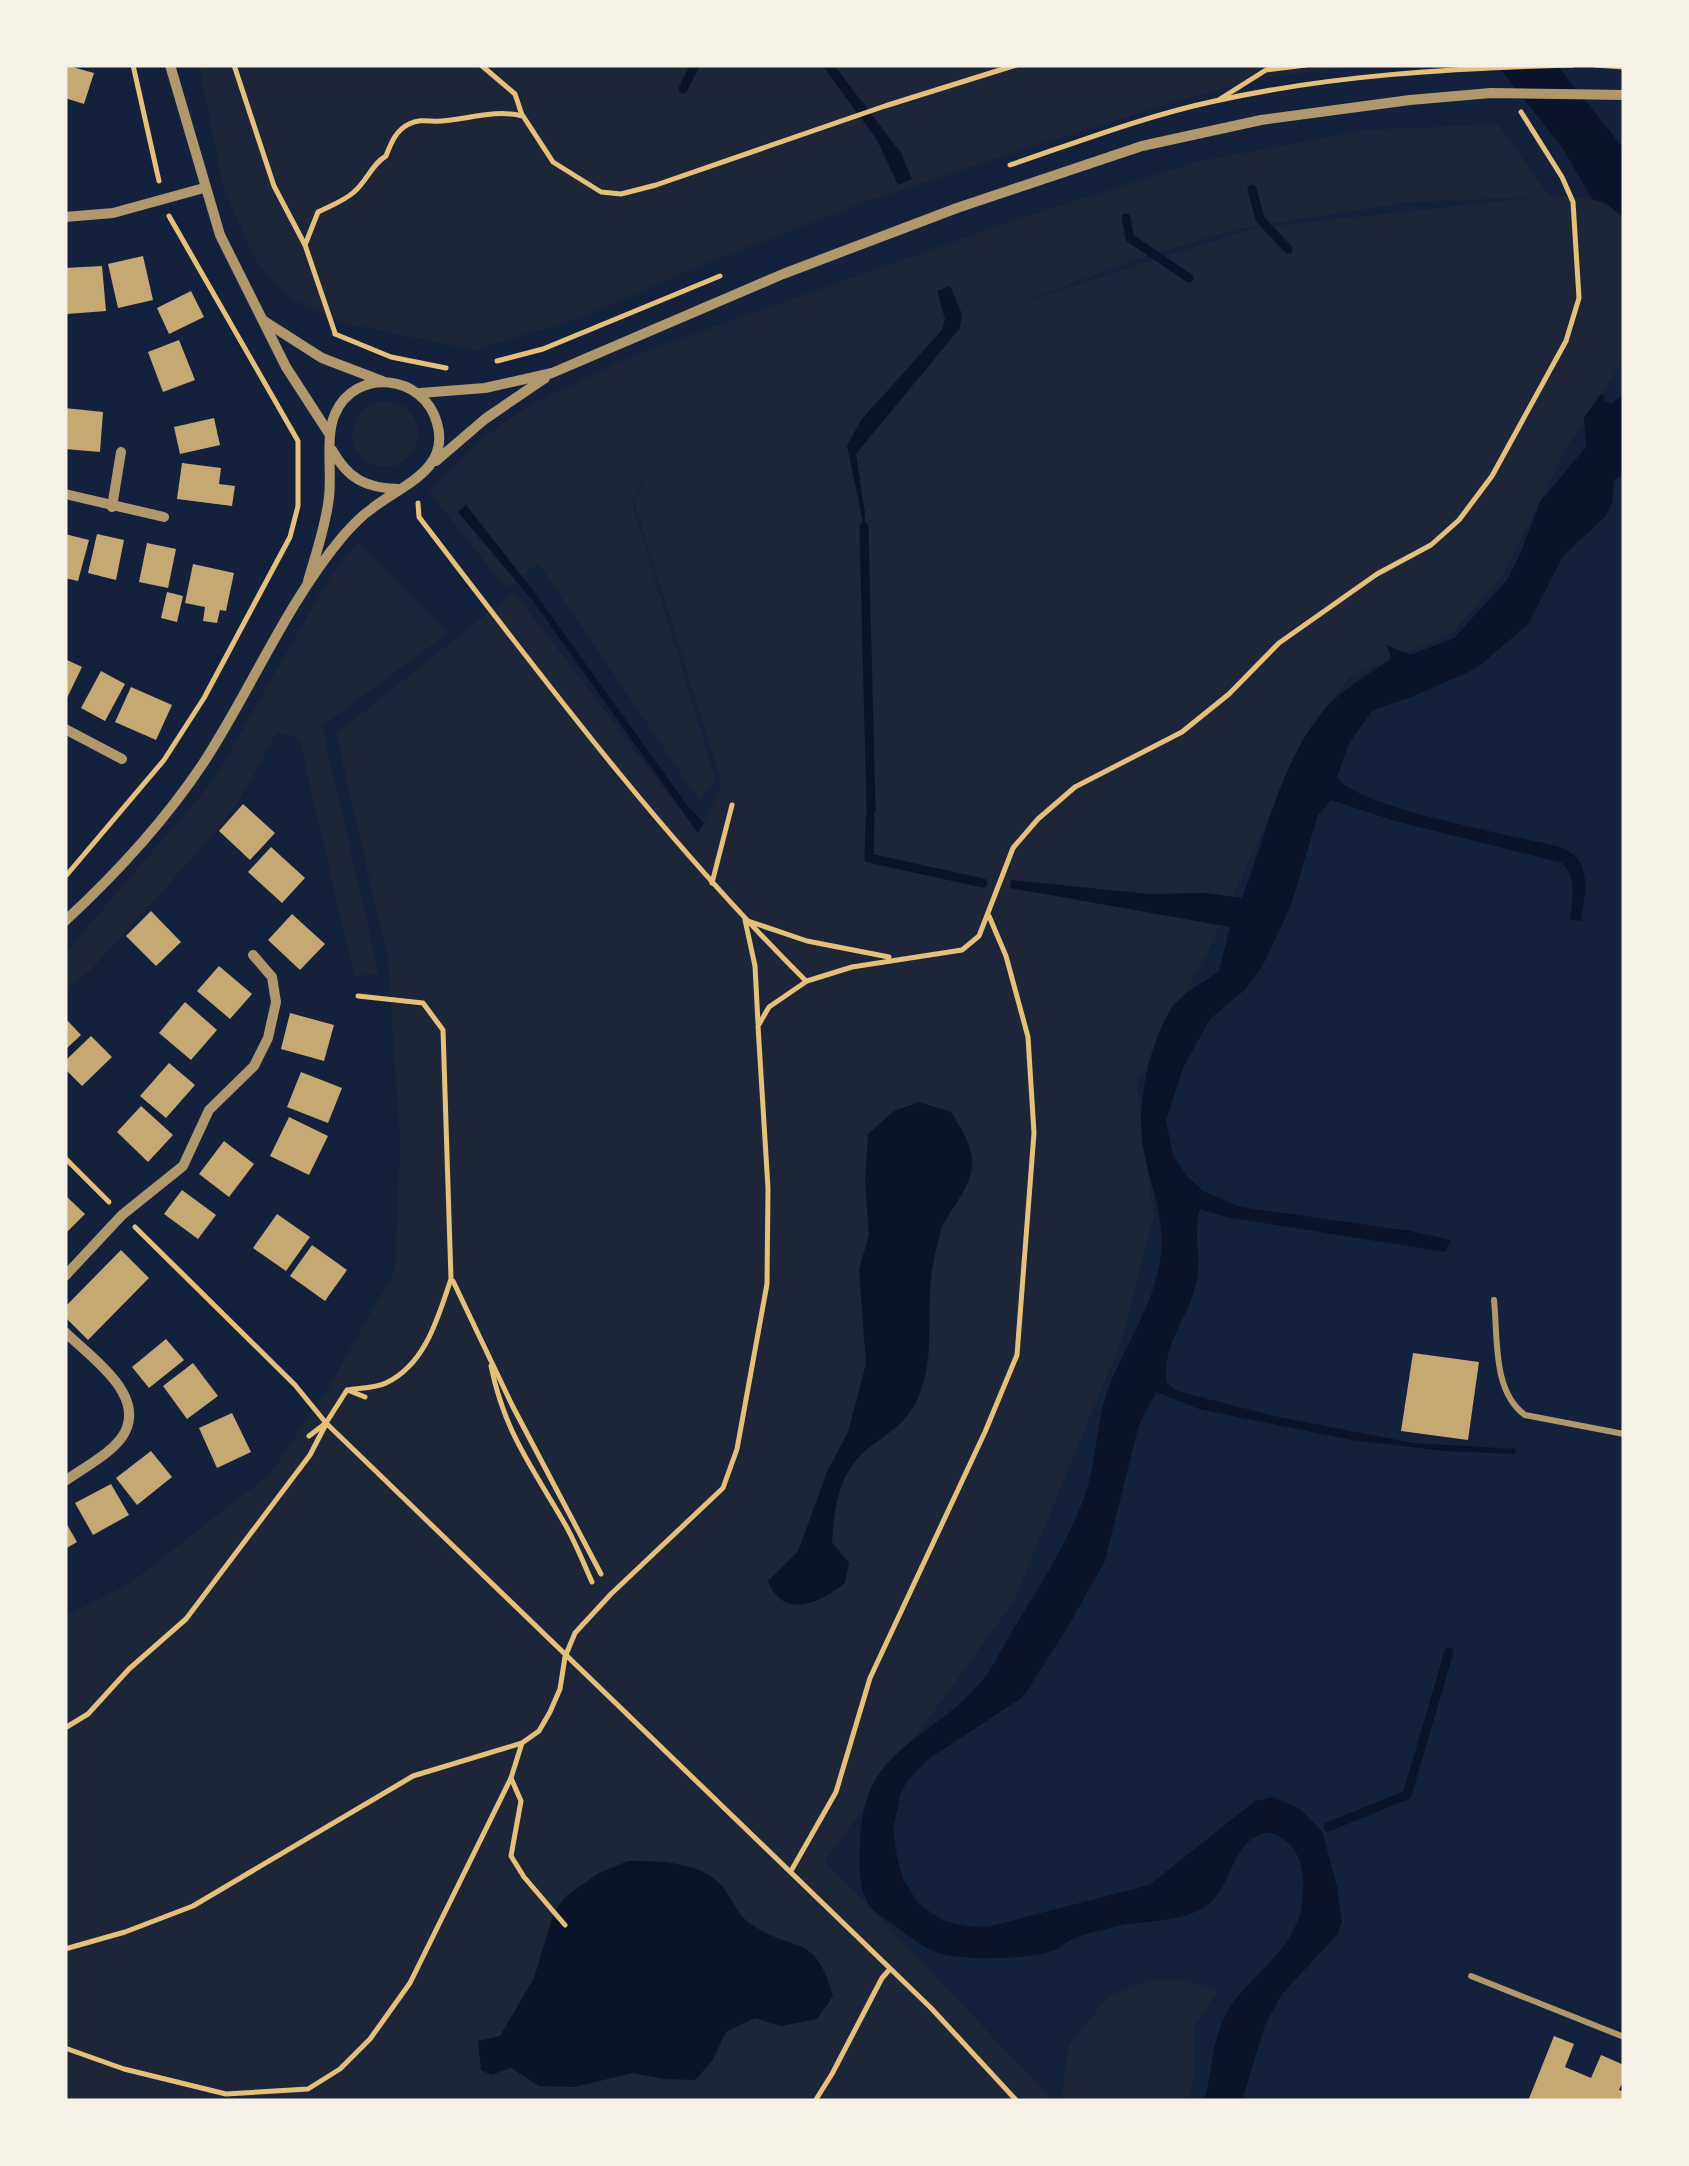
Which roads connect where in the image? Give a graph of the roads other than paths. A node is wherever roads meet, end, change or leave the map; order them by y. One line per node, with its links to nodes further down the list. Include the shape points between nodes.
1 (170, 65): 3 (street)
2 (1624, 95): 6 (street, via 1491,94 1261,120 1142,146 783,274)
3 (204, 188): 4 (street, via 113,213); 5 (street)
4 (65, 217)
5 (263, 320): 7 (street, via 322,358); 9 (street)
6 (552, 373): 8 (street); 12 (street, via 485,418)
7 (382, 381): 8 (street); 9 (street, via 342,401)
8 (420, 393): 12 (street, via 439,427)
9 (330, 434): 10 (street)
10 (332, 449): 13 (street, via 360,483); 17 (street, via 329,501)
11 (121, 452): 15 (street)
12 (432, 465): 13 (street)
13 (399, 490): 17 (street, via 344,535)
14 (65, 494): 15 (street)
15 (112, 507): 16 (street)
16 (164, 517)
17 (307, 585): 20 (street, via 204,762 108,881)
18 (65, 729): 19 (street)
19 (122, 760)
20 (65, 921)
21 (253, 954): 22 (street, via 272,977 276,1002 254,1066 209,1110 183,1166 122,1215)
22 (65, 1276)
23 (1494, 1300): 25 (lane, via 1503,1386 1513,1407)
24 (65, 1332): 26 (street, via 122,1390 131,1412 125,1434)
25 (1624, 1434)
26 (65, 1482)
27 (1471, 1976): 28 (lane)
28 (1624, 2037)

